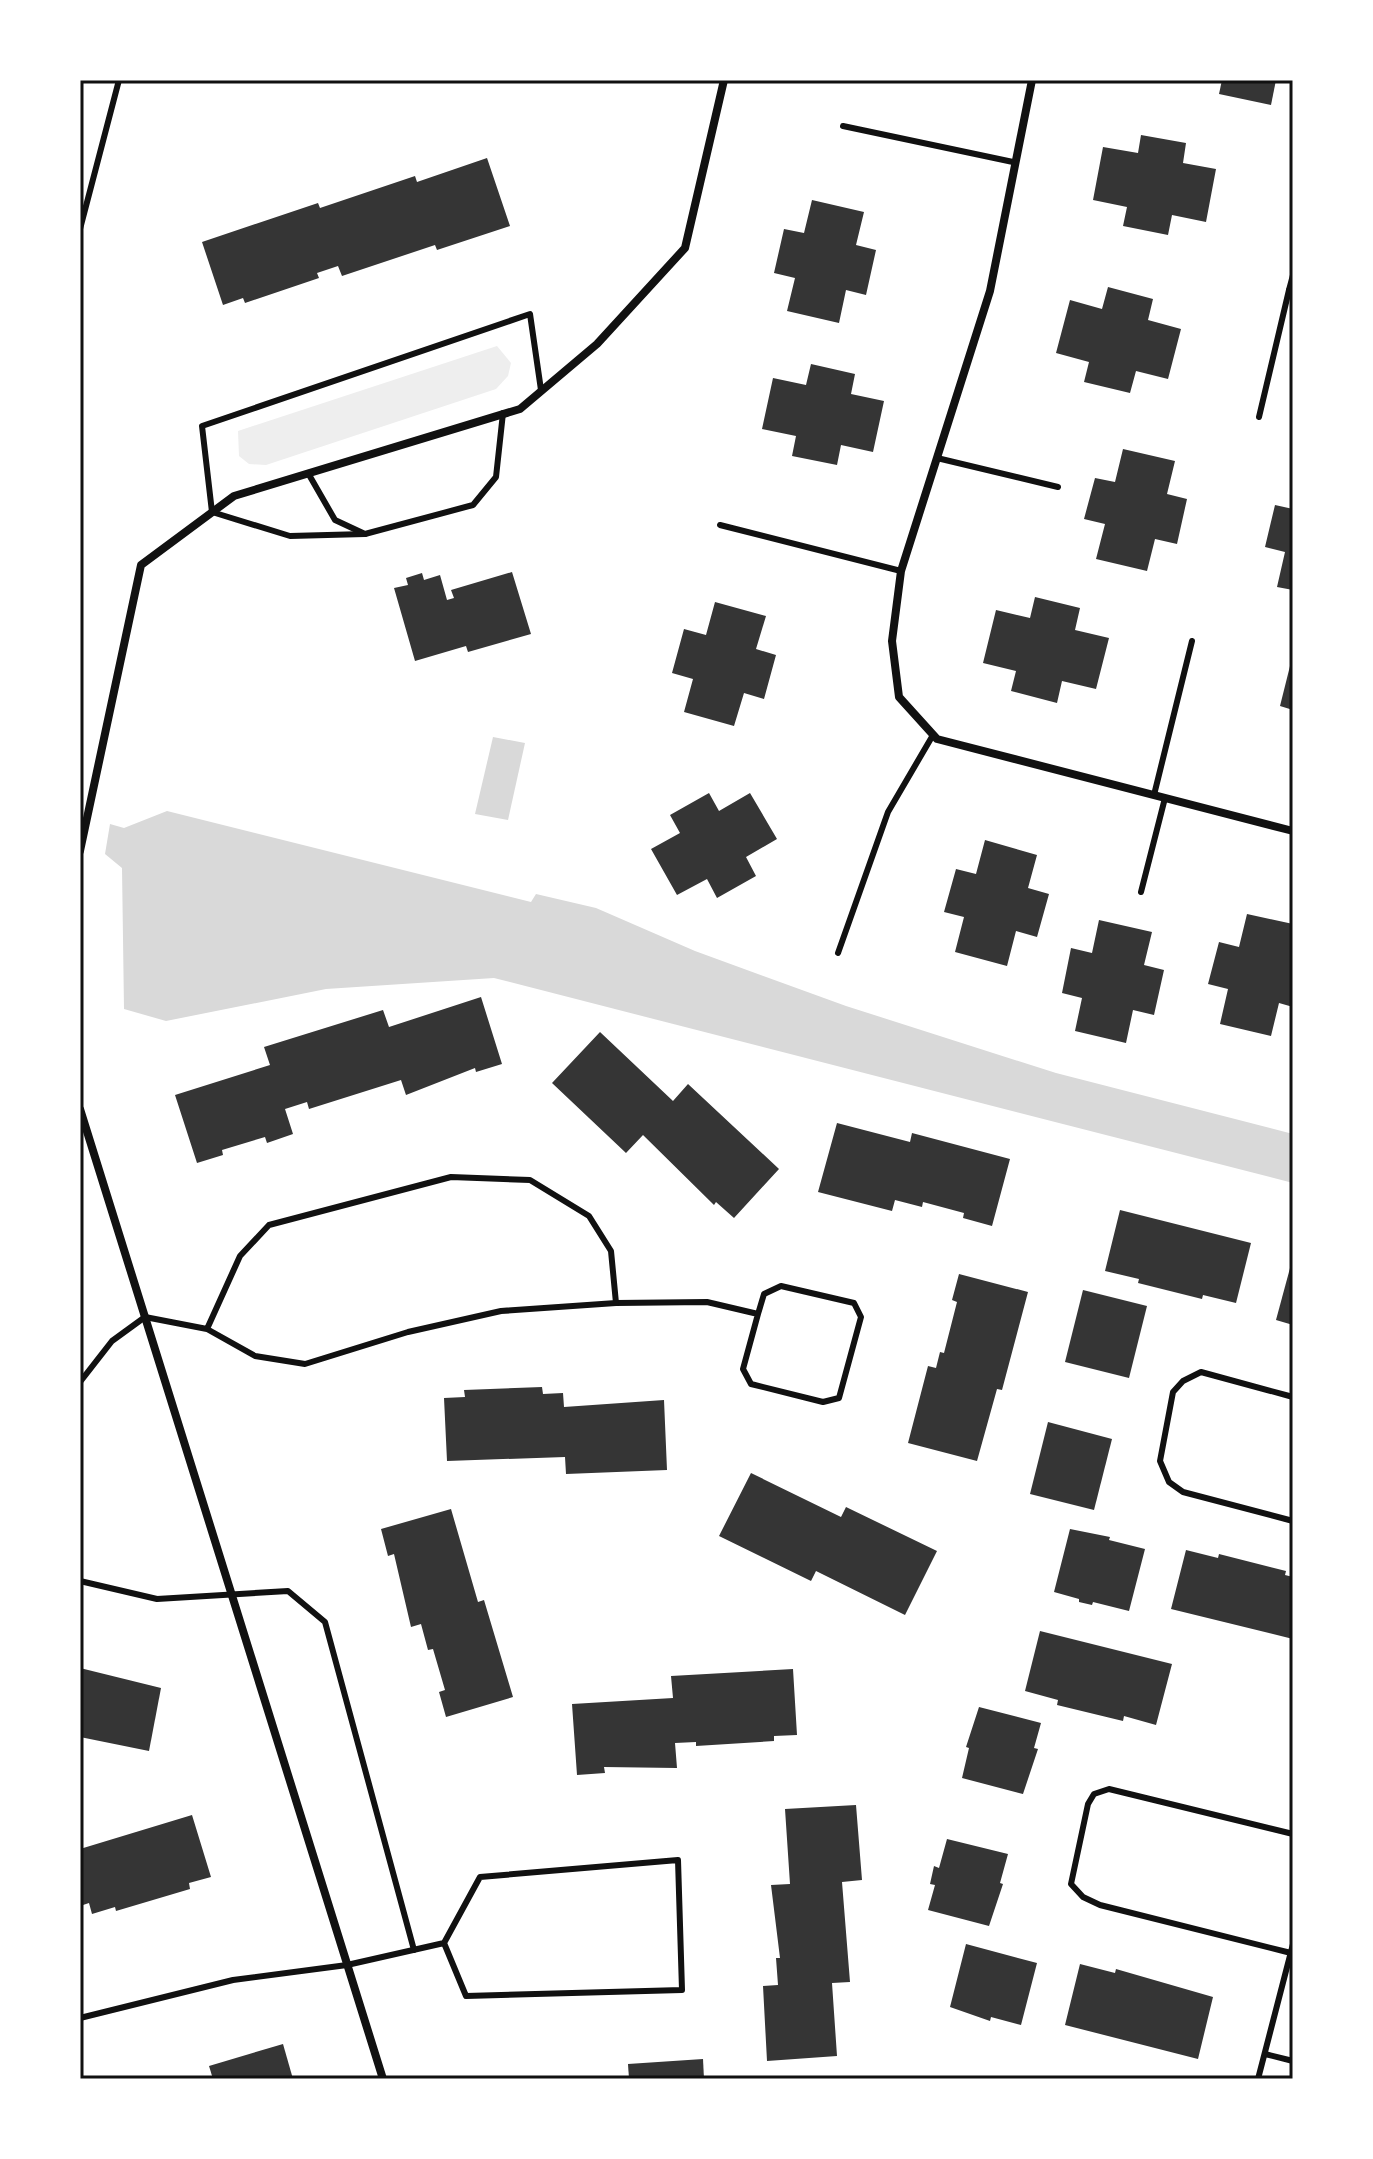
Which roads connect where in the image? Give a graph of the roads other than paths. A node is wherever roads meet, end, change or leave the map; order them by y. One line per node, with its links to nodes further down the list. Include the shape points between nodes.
1 (119, 80): 6 (lane)
2 (724, 80): 9 (street, via 685,248 597,344)
3 (1032, 80): 5 (street)
4 (843, 126): 5 (lane)
5 (1013, 162): 12 (street, via 990,291)
6 (80, 229)
7 (1293, 275): 8 (lane)
8 (1291, 291): 11 (lane)
9 (541, 390): 10 (street, via 520,409); 15 (lane, via 530,314 202,426)
10 (503, 413): 13 (street); 17 (lane, via 496,477 473,505)
11 (1259, 417)
12 (937, 458): 14 (lane); 18 (street)
13 (308, 473): 15 (street, via 234,496); 17 (lane, via 335,520)
14 (1058, 487)
15 (212, 512): 17 (lane, via 290,536); 24 (street, via 141,565)
16 (720, 525): 18 (lane)
17 (365, 534)
18 (901, 571): 20 (street, via 892,641 899,697)
19 (1192, 641): 21 (lane)
20 (933, 735): 21 (street); 26 (lane, via 888,812)
21 (1154, 795): 22 (street)
22 (1165, 798): 23 (street); 25 (lane)
23 (1293, 831)
24 (80, 851)
25 (1141, 892)
26 (838, 953)
27 (80, 1109): 30 (street)
28 (616, 1303): 29 (lane, via 707,1302); 31 (lane, via 501,1311 408,1332 305,1364 255,1356); 31 (lane, via 611,1251 589,1216 530,1180 451,1177 269,1225 240,1256)
29 (758, 1314): 29 (lane, via 743,1369 751,1384 823,1402 839,1398 861,1317 854,1303 781,1286 764,1294)
30 (145, 1317): 31 (lane); 32 (lane, via 112,1341); 36 (street)
31 (207, 1329)
32 (80, 1382)
33 (1293, 1397): 34 (lane, via 1201,1372 1173,1392 1160,1461 1169,1482 1183,1492)
34 (1293, 1521)
35 (80, 1581): 36 (lane, via 157,1599)
36 (232, 1595): 40 (lane, via 288,1591 325,1622); 42 (street)
37 (1293, 1834): 41 (lane, via 1109,1789 1094,1794 1088,1804 1071,1884 1100,1905)
38 (444, 1943): 38 (lane, via 466,1996 682,1990 678,1860 480,1877); 40 (lane)
39 (1293, 1944): 41 (lane)
40 (414, 1950): 42 (lane)
41 (1291, 1953): 44 (lane)
42 (347, 1965): 43 (lane, via 233,1980); 46 (street)
43 (80, 2018)
44 (1265, 2054): 45 (lane); 47 (lane)
45 (1293, 2061)
46 (383, 2079)
47 (1258, 2079)

